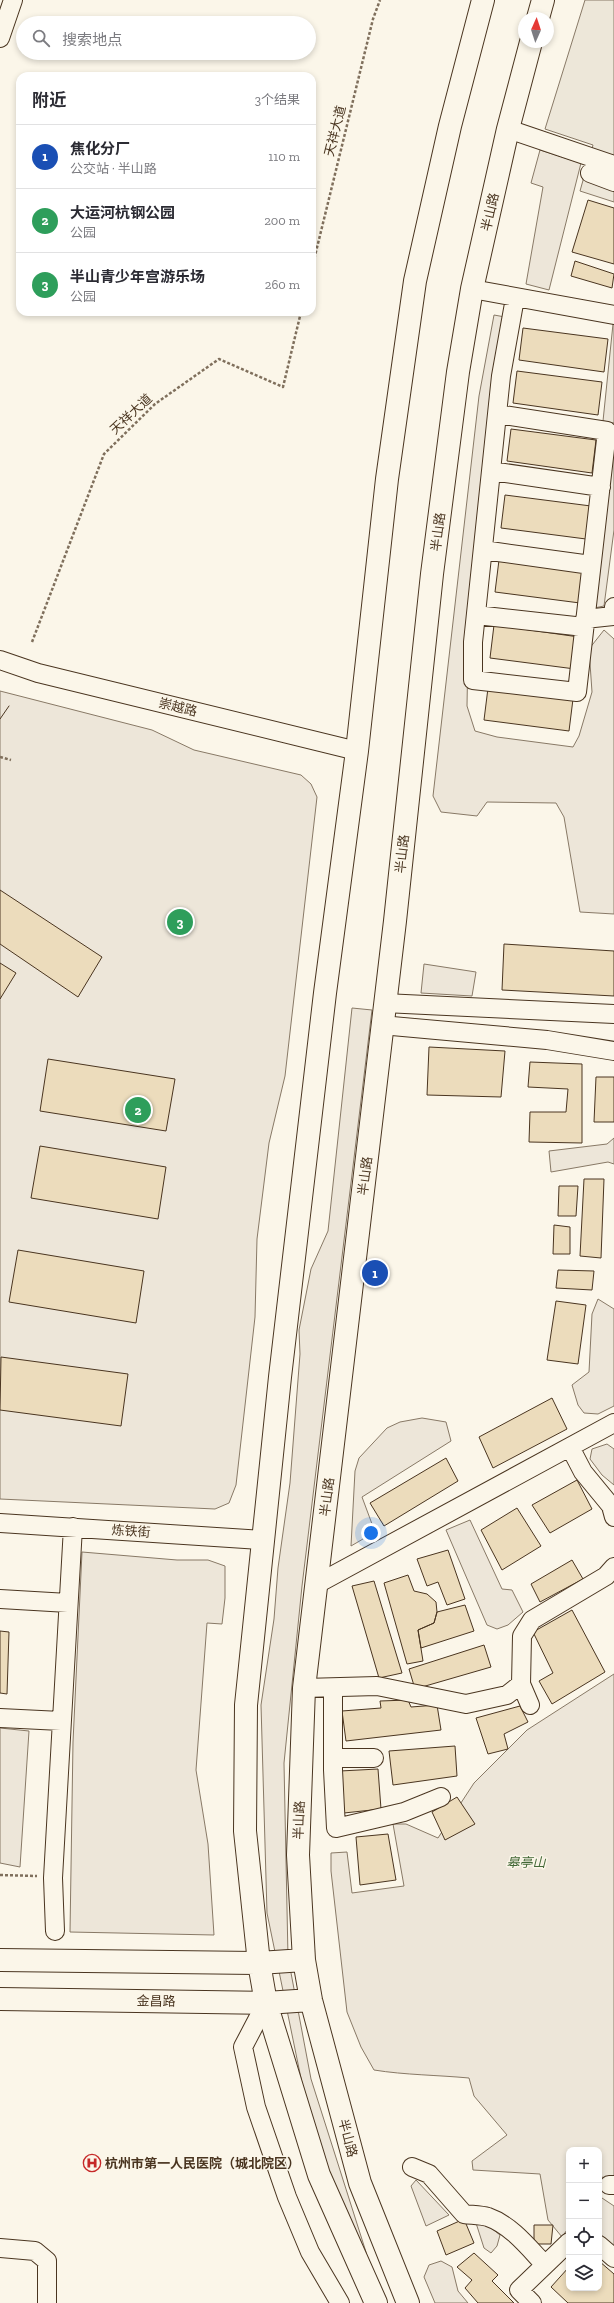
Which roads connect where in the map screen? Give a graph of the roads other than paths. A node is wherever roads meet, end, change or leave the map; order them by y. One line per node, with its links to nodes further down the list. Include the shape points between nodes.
1 (13, 0): 5 (street)
2 (483, 0): 23 (main road, via 450,126 415,281 387,479)
3 (542, 0): 4 (main road)
4 (539, 12)
5 (0, 38)
6 (529, 48): 7 (main road, 半山路)
7 (508, 129): 8 (street); 11 (main road, 半山路)
8 (614, 165)
9 (590, 173): 10 (street)
10 (614, 182)
11 (472, 289): 12 (street); 24 (main road, 半山路, via 458,372 432,574)
12 (515, 298): 13 (street); 14 (street)
13 (614, 315)
14 (497, 414): 15 (street); 16 (street, via 607,431)
15 (491, 471): 16 (street); 17 (street)
16 (601, 487): 18 (street)
17 (483, 550): 18 (street); 20 (street)
18 (591, 566): 21 (street)
19 (614, 607): 21 (street, via 613,616)
20 (476, 615): 21 (street); 21 (street, via 473,680 576,692)
21 (584, 623)
22 (0, 660): 23 (street, 崇越路, via 38,673)
23 (357, 751): 33 (main road, via 324,1001)
24 (384, 1003): 25 (street); 26 (main road, 半山路)
25 (614, 1014)
26 (381, 1025): 27 (street, via 539,1039); 35 (main road, 半山路)
27 (614, 1051)
28 (614, 1423): 29 (street)
29 (570, 1447): 30 (street, via 583,1472 611,1506); 35 (street)
30 (614, 1517)
31 (0, 1523): 32 (street, 炼铁街)
32 (73, 1527): 33 (street, 炼铁街); 37 (street)
33 (262, 1540): 50 (main road, via 246,1713 245,1831)
34 (614, 1567): 38 (street, via 606,1576 532,1620 522,1636)
35 (317, 1584): 39 (main road, 半山路)
36 (0, 1599): 37 (street)
37 (68, 1603): 43 (street)
38 (521, 1684): 40 (street, via 506,1695 466,1704 378,1686); 41 (street)
39 (304, 1688): 40 (street); 49 (main road, 半山路, via 298,1855)
40 (333, 1689): 44 (street)
41 (530, 1705)
42 (0, 1718): 43 (street)
43 (61, 1721): 47 (street, via 53,1878)
44 (333, 1758): 45 (street); 46 (street, via 336,1828 404,1812)
45 (374, 1758)
46 (441, 1796)
47 (55, 1930)
48 (0, 1960): 50 (main road)
49 (304, 1960): 50 (main road); 52 (main road, 半山路)
50 (259, 1963): 53 (main road)
51 (0, 1999): 53 (main road, 金昌路)
52 (311, 2000): 53 (main road, 金昌路); 63 (main road, 半山路, via 360,2183)
53 (266, 2003): 61 (street, via 243,2047 256,2107 310,2252); 62 (main road, via 319,2175)
54 (412, 2167): 59 (street, via 429,2174 464,2214 496,2221 518,2237)
55 (566, 2245): 59 (street)
56 (0, 2248): 60 (street, via 35,2250 47,2261)
57 (602, 2248): 58 (street)
58 (614, 2258)
59 (545, 2265): 64 (street, via 519,2290)
60 (47, 2303)
61 (340, 2303)
62 (376, 2303)
63 (408, 2303)
64 (532, 2303)

